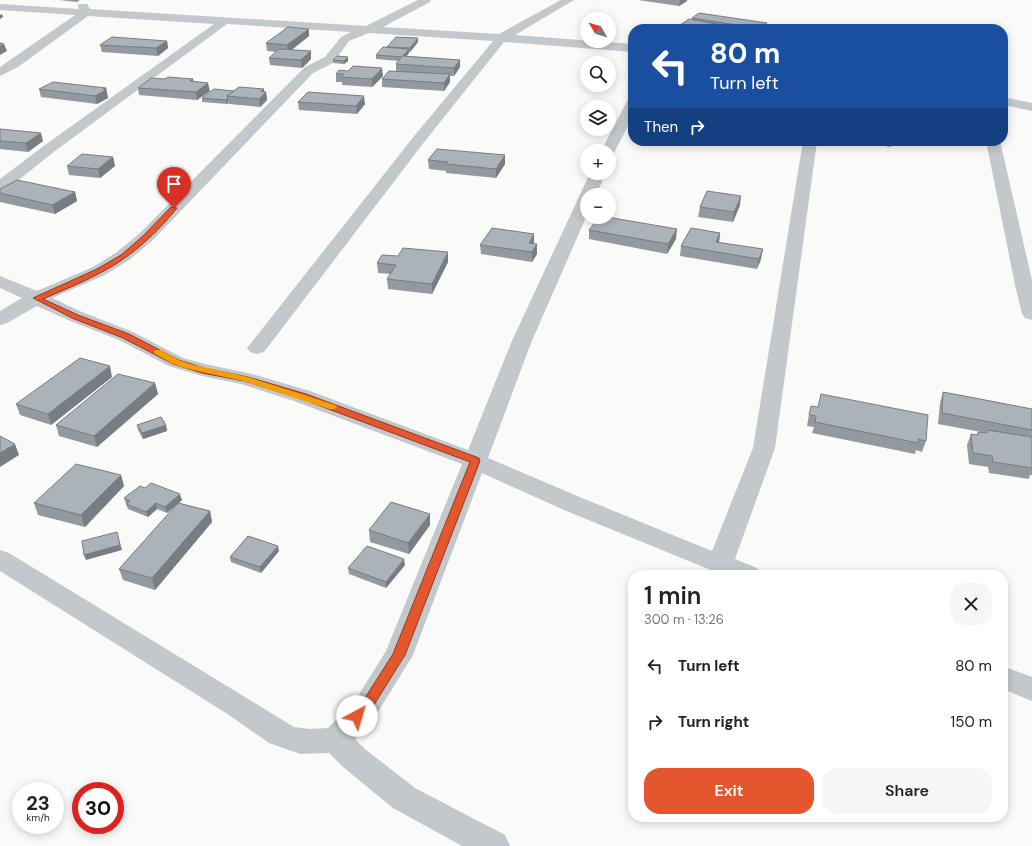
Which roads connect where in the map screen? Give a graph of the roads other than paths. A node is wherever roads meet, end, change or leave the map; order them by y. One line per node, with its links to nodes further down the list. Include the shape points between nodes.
1 (87, 0): 5 (street, via 83,6)
2 (426, 0): 7 (street)
3 (569, 0): 8 (street)
4 (0, 7): 5 (street)
5 (86, 12): 6 (street); 10 (street)
6 (226, 20): 7 (street); 17 (street)
7 (366, 29): 8 (street); 21 (street, via 345,39 329,60 309,70 146,237 123,256 99,271)
8 (501, 38): 9 (street); 24 (street)
9 (628, 48)
10 (0, 72)
11 (1008, 102): 12 (street)
12 (1032, 106)
13 (628, 113): 14 (street)
14 (612, 144)
15 (809, 146): 27 (street, via 764,448)
16 (994, 146): 19 (street)
17 (0, 187)
18 (580, 212): 25 (street, via 521,343)
19 (1025, 258): 22 (street)
20 (0, 281): 21 (street)
21 (37, 298): 23 (street); 25 (street, via 126,336 176,362 245,378 302,396)
22 (1032, 314)
23 (0, 319)
24 (257, 348)
25 (475, 461): 27 (street); 31 (street, via 399,655 368,704)
26 (0, 559): 31 (street, via 240,706 273,731 296,741)
27 (720, 564): 28 (street)
28 (735, 570)
29 (1008, 679): 30 (street)
30 (1032, 689)
31 (336, 740): 32 (street, via 354,758 404,798)
32 (493, 846)

